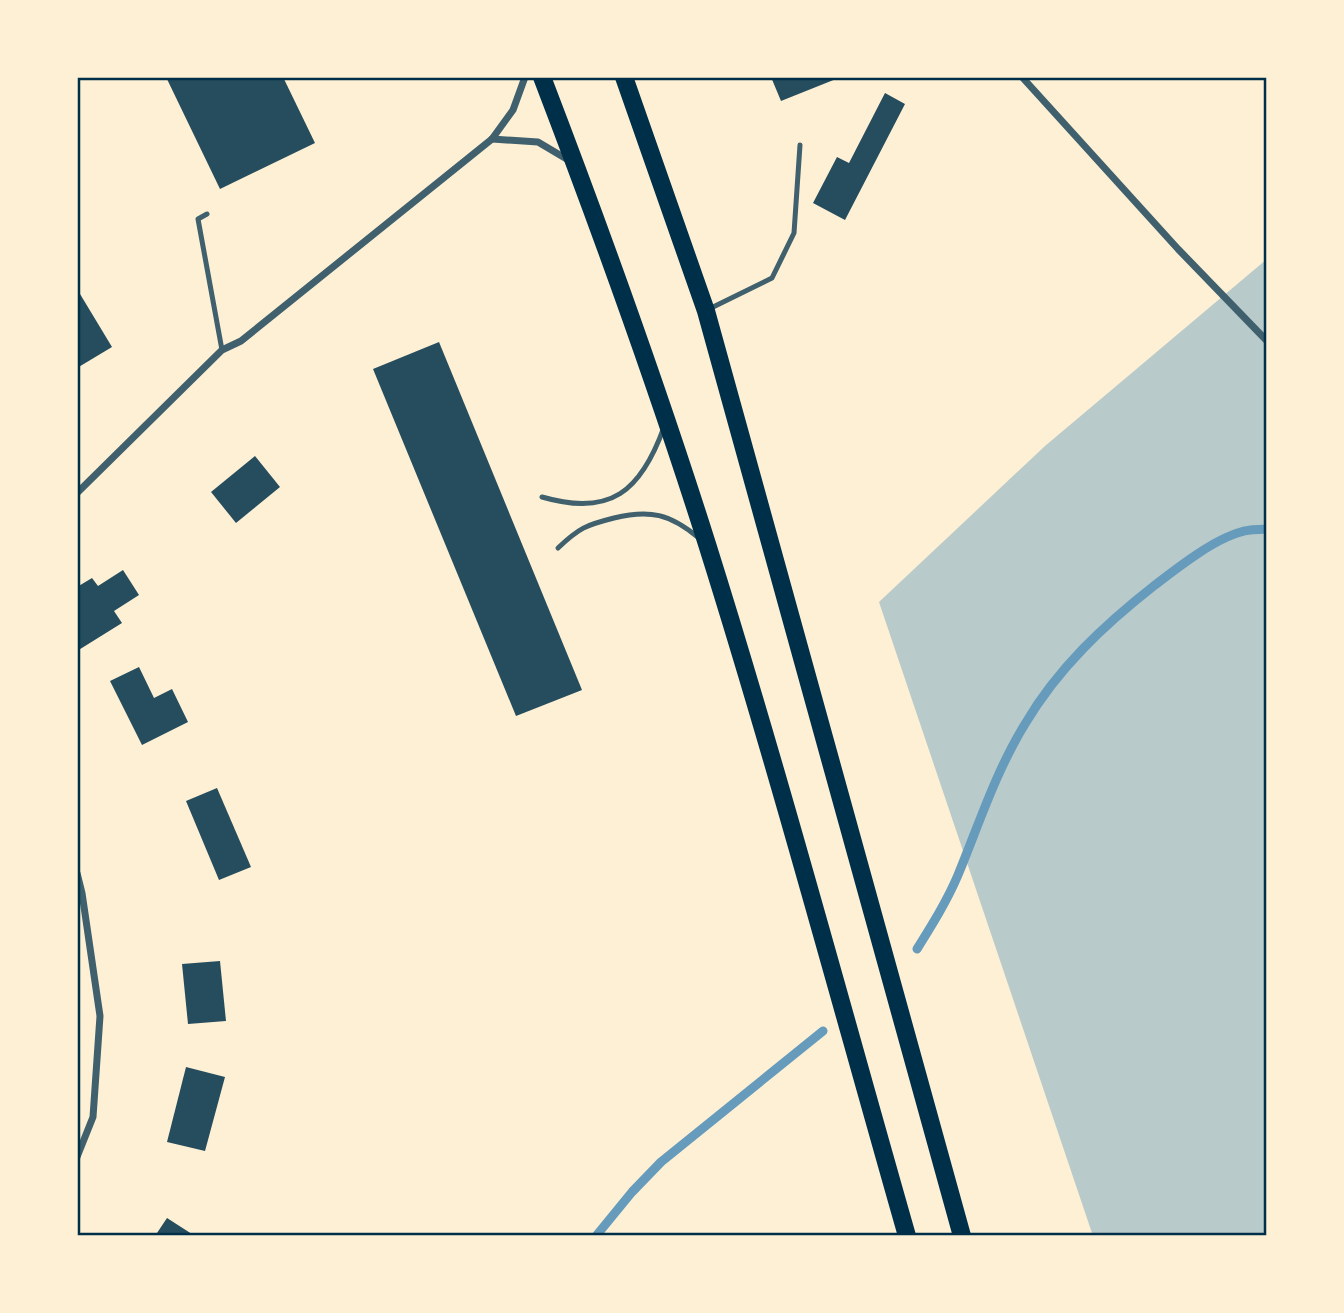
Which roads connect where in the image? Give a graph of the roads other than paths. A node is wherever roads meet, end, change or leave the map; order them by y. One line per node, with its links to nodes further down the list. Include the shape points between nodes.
1 (525, 77): 5 (street, via 513,110)
2 (542, 77): 7 (main road)
3 (624, 77): 9 (main road)
4 (1022, 77): 10 (street)
5 (492, 139): 7 (street, via 538,142); 11 (street, via 241,341)
6 (800, 145): 9 (lane, via 794,233 772,278)
7 (576, 166): 12 (main road)
8 (207, 214): 11 (lane, via 198,219)
9 (706, 311): 20 (main road)
10 (1267, 341)
11 (222, 350): 13 (street)
12 (666, 421): 14 (lane, via 646,469 628,489 597,503 577,505); 15 (main road)
13 (77, 493)
14 (542, 498)
15 (707, 545): 16 (lane, via 678,522 648,512 585,525); 19 (main road)
16 (558, 548)
17 (77, 873): 18 (street, via 100,1016 93,1117)
18 (77, 1157)
19 (906, 1236)
20 (962, 1236)

